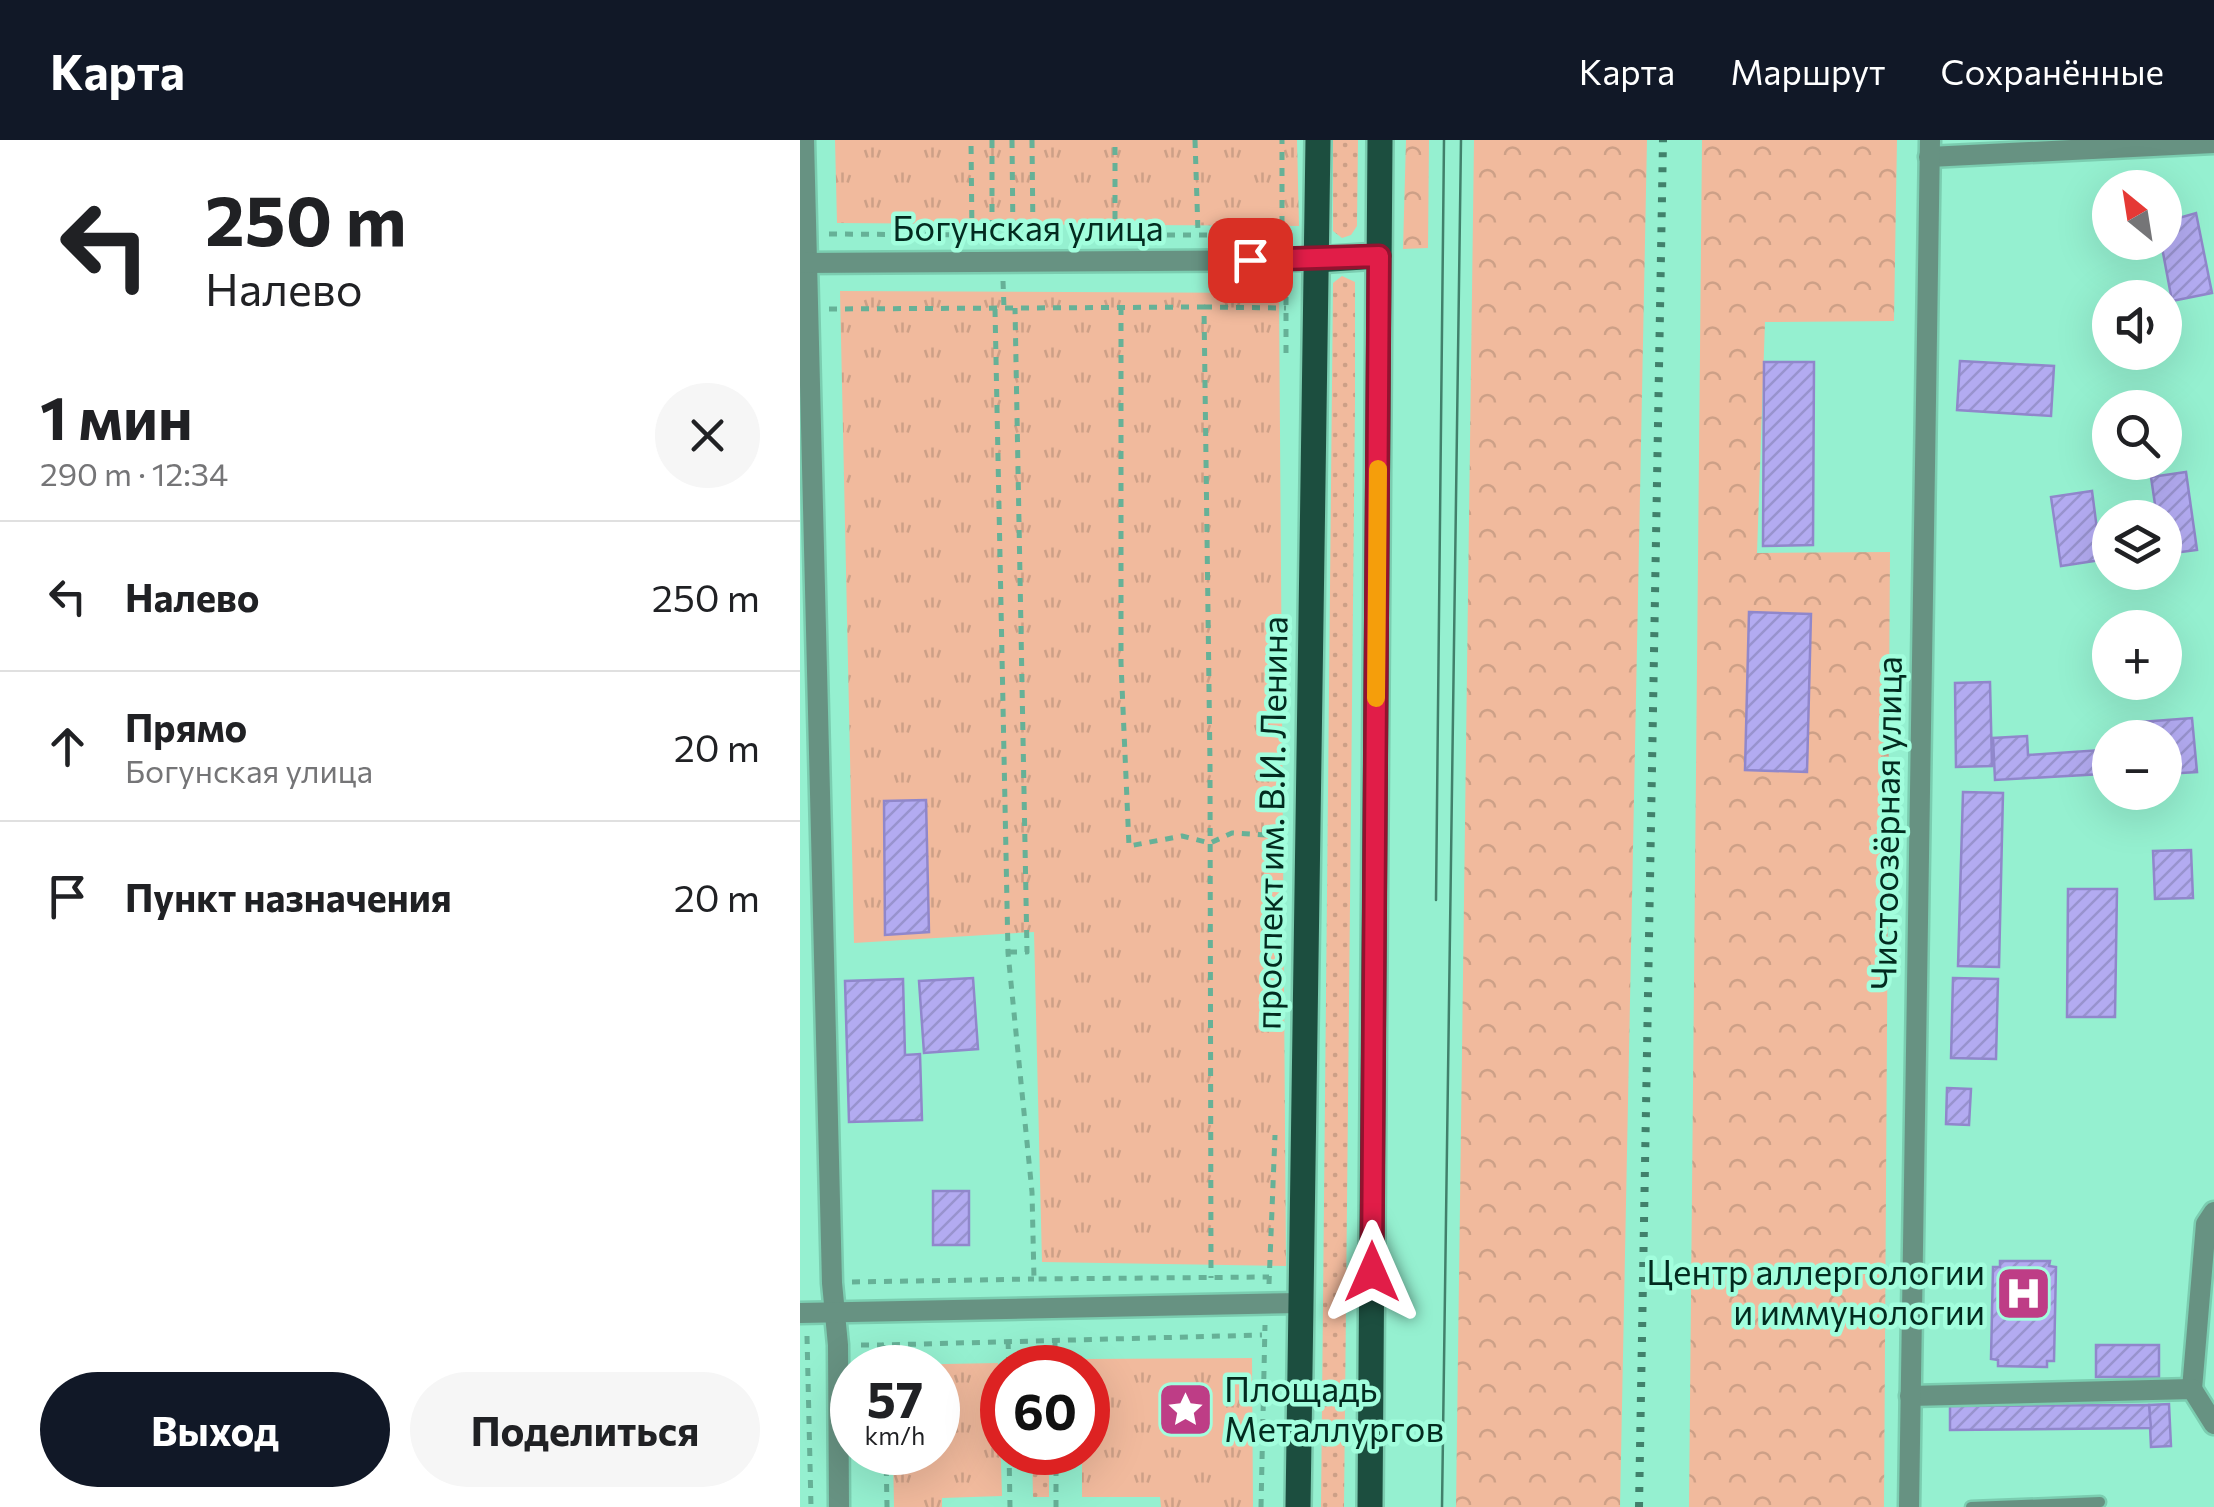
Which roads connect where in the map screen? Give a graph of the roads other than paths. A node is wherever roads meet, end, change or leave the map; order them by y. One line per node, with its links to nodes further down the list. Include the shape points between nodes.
1 (804, 140): 8 (street)
2 (1318, 140): 7 (main road, проспект им. В.И. Ленина)
3 (1380, 140): 6 (main road)
4 (2214, 143): 5 (street)
5 (1930, 149): 14 (street, Чистоозёрная улица)
6 (1379, 256): 7 (main road); 19 (main road)
7 (1316, 260): 8 (street, Богунская улица); 10 (main road, проспект им. В.И. Ленина)
8 (810, 262): 12 (street)
9 (2214, 1212): 13 (street, via 2206,1224)
10 (1300, 1304): 12 (street); 18 (main road, проспект им. В.И. Ленина)
11 (801, 1312): 12 (street)
12 (835, 1312): 17 (street)
13 (2192, 1390): 14 (street); 15 (street)
14 (1910, 1396): 20 (street, Чистоозёрная улица)
15 (2214, 1424)
16 (2100, 1502): 21 (lane)
17 (839, 1507)
18 (1298, 1507)
19 (1370, 1507)
20 (1909, 1507)
21 (1971, 1507)

